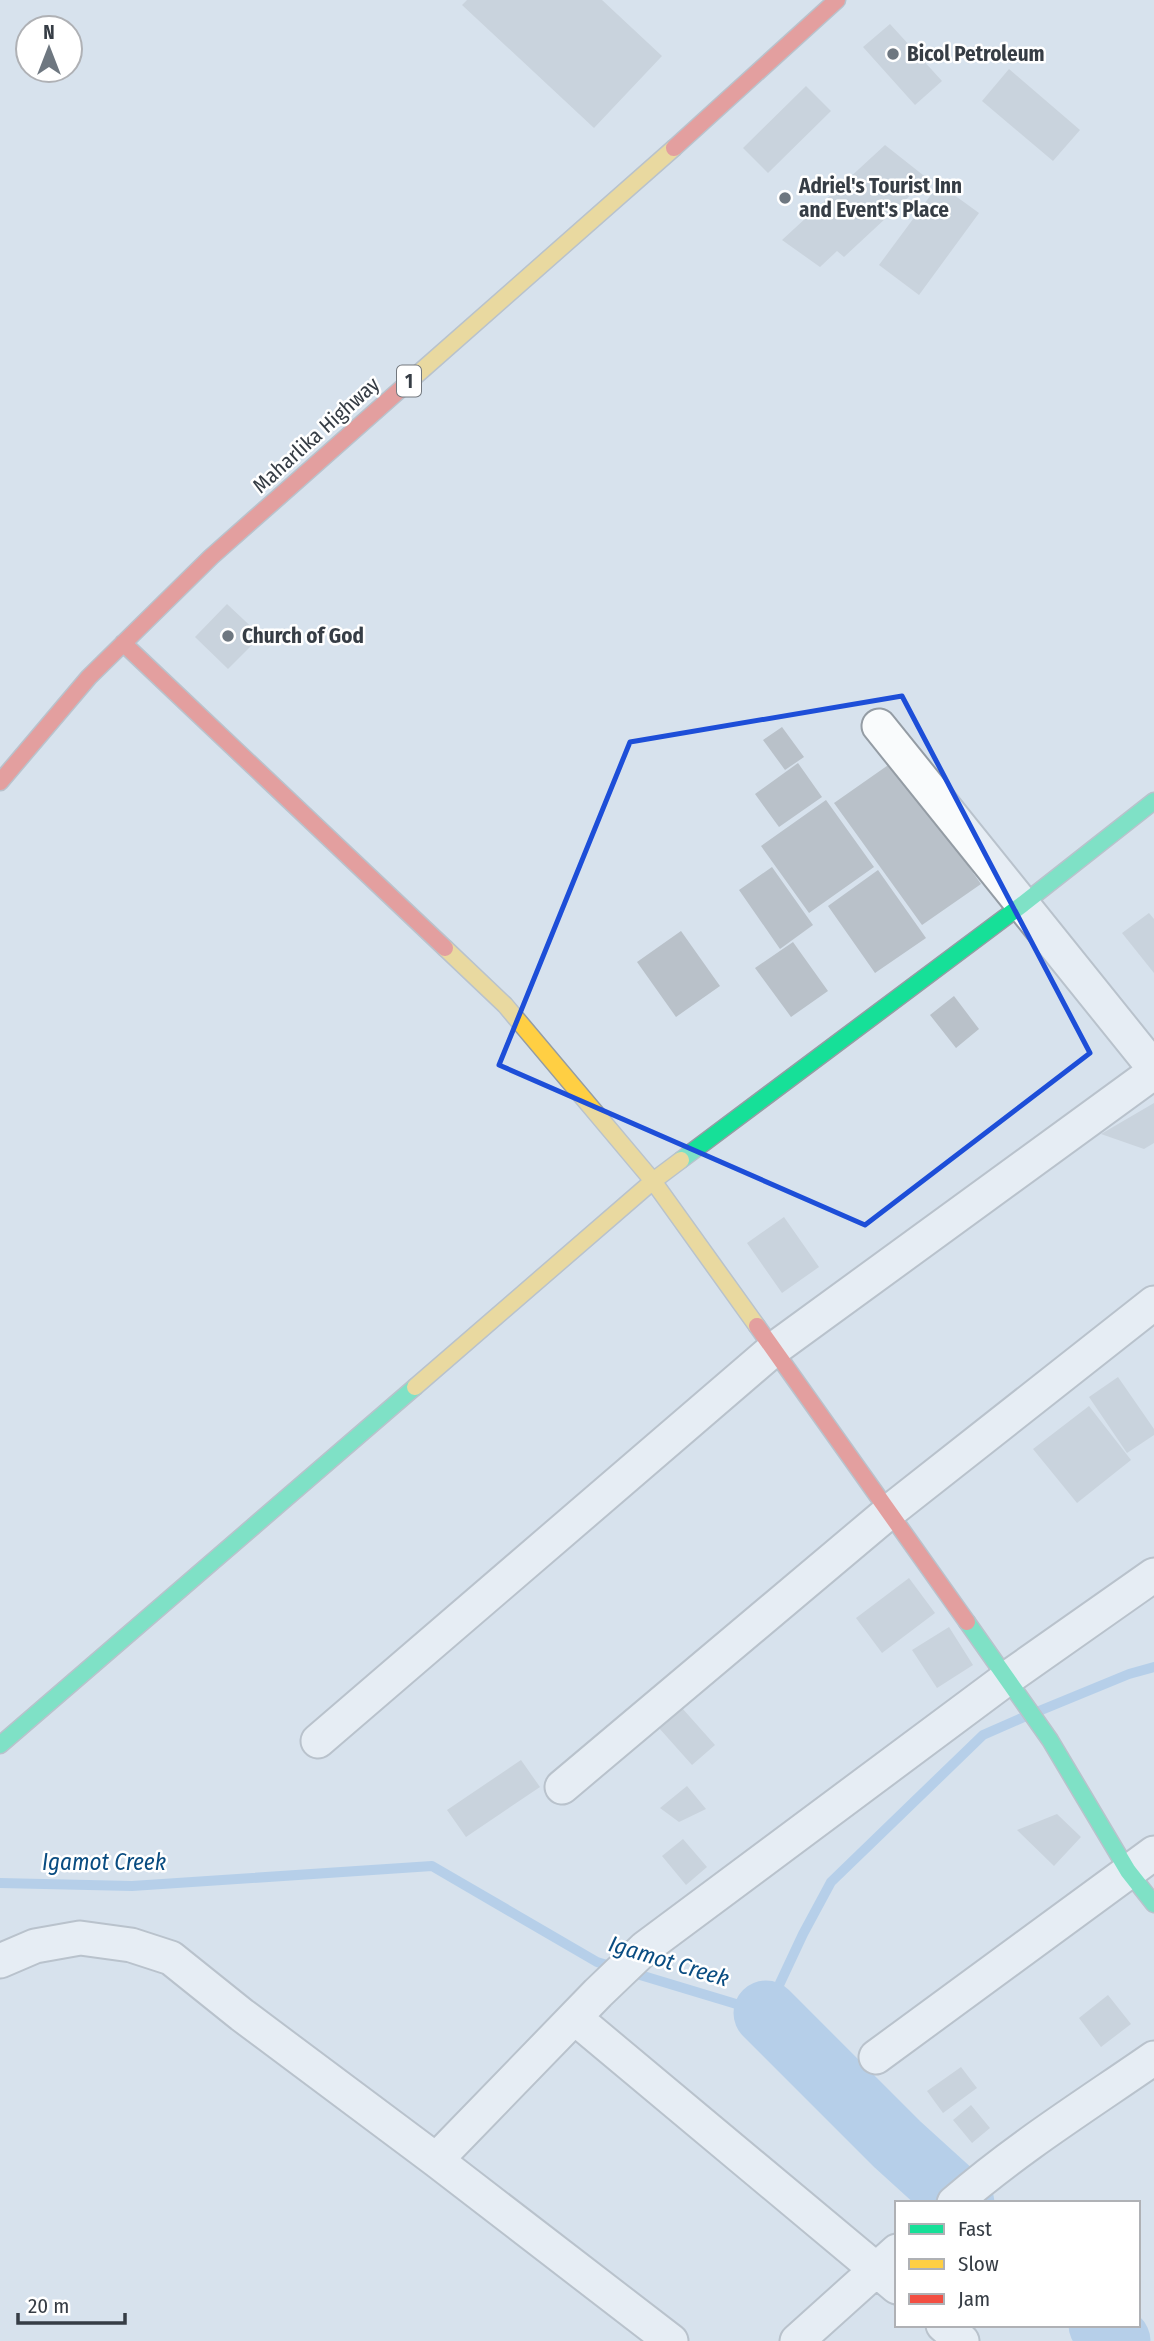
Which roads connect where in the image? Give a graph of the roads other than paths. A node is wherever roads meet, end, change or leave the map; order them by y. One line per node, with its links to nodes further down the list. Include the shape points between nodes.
1 (837, 0): 2 (main road, Maharlika Highway / 1, via 211,557)
2 (123, 643): 4 (main road, Maharlika Highway / 1); 8 (main road, via 505,1005)
3 (879, 726): 6 (street)
4 (0, 782)
5 (1154, 801): 6 (main road)
6 (1023, 904): 7 (street); 8 (main road)
7 (1154, 1070): 10 (street)
8 (653, 1181): 10 (main road); 15 (main road)
9 (1154, 1303): 11 (street)
10 (774, 1349): 11 (main road); 14 (street)
11 (890, 1511): 13 (main road); 16 (street)
12 (1154, 1575): 13 (street)
13 (1015, 1691): 17 (main road); 20 (street, via 645,1948)
14 (318, 1741)
15 (0, 1745)
16 (562, 1787)
17 (1141, 1862): 18 (main road); 21 (street)
18 (1154, 1904)
19 (0, 1961): 23 (street, via 35,1946 80,1938 131,1945 171,1958)
20 (575, 2018): 23 (street); 25 (street)
21 (876, 2057)
22 (1154, 2059): 24 (street)
23 (436, 2160): 27 (street)
24 (961, 2196)
25 (890, 2269): 28 (street)
26 (945, 2327): 29 (street)
27 (671, 2341)
28 (797, 2341)
29 (962, 2341)

